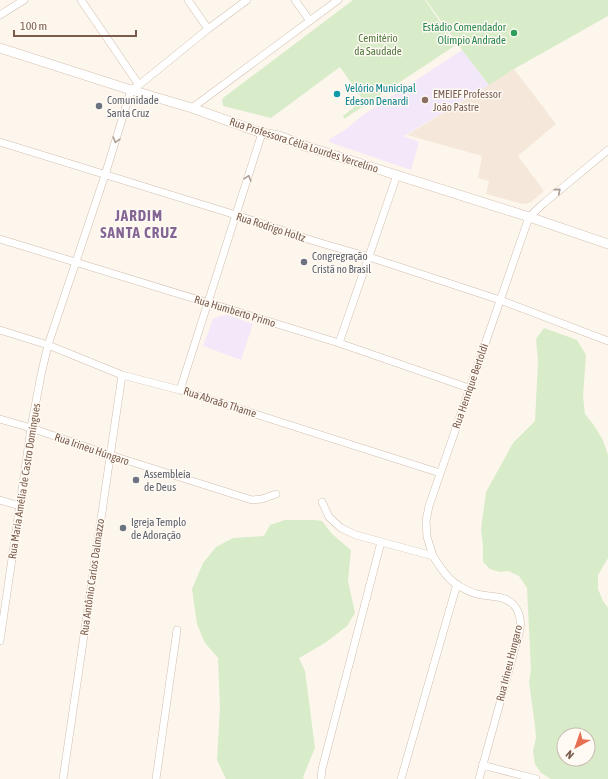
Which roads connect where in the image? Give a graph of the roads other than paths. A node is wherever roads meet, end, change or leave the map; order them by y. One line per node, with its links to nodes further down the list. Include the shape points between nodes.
1 (24, 0): 7 (street)
2 (81, 0): 11 (street)
3 (188, 0): 9 (street)
4 (248, 0): 9 (street)
5 (295, 0): 8 (street)
6 (338, 0): 8 (street)
7 (0, 15)
8 (310, 21): 12 (street)
9 (208, 29): 11 (street)
10 (0, 48): 11 (main road, Rua Professora Célia Lourdes Vercelino)
11 (135, 87): 12 (main road, Rua Professora Célia Lourdes Vercelino); 16 (street, Rua Maria Amélia de Castro Domingues, one-way to 16)
12 (192, 108): 13 (main road, Rua Professora Célia Lourdes Vercelino)
13 (262, 133): 17 (main road, Rua Professora Célia Lourdes Vercelino, via 280,136); 18 (street, one-way to 13)
14 (0, 142): 16 (street, Rua Rodrigo Holtz)
15 (608, 150): 19 (street, one-way to 15)
16 (105, 175): 18 (street, Rua Rodrigo Holtz); 23 (street, Rua Maria Amélia de Castro Domingues)
17 (397, 175): 19 (main road, Rua Professora Célia Lourdes Vercelino); 22 (street)
18 (236, 215): 22 (street, Rua Rodrigo Holtz); 25 (street)
19 (529, 217): 21 (main road, Rua Professora Célia Lourdes Vercelino); 24 (street, Rua Henrique Bertoldi)
20 (0, 239): 23 (street, Rua Humberto Primo)
21 (608, 244)
22 (369, 257): 24 (street, Rua Rodrigo Holtz); 28 (street)
23 (76, 262): 25 (street, Rua Humberto Primo); 29 (street, Rua Maria Amélia de Castro Domingues)
24 (500, 300): 27 (street, Rua Rodrigo Holtz); 31 (street, Rua Henrique Bertoldi)
25 (208, 303): 28 (street, Rua Humberto Primo); 32 (street)
26 (0, 330): 29 (street, Rua Abraão Thame)
27 (608, 342)
28 (339, 343): 31 (street, Rua Humberto Primo)
29 (48, 345): 30 (street, Rua Abraão Thame); 34 (street, Rua Maria Amélia de Castro Domingues)
30 (122, 375): 32 (street, Rua Abraão Thame); 35 (street, Rua Antônio Carlos Dalmazzo)
31 (469, 388): 36 (street, Rua Henrique Bertoldi)
32 (180, 390): 36 (street, Rua Abraão Thame)
33 (0, 419): 34 (street, Rua Irineu Húngaro)
34 (31, 428): 35 (street, Rua Irineu Húngaro); 40 (street, Rua Maria Amélia de Castro Domingues)
35 (110, 455): 37 (street, Rua Irineu Húngaro, via 252,500); 47 (street, Rua Antônio Carlos Dalmazzo)
36 (440, 473): 42 (street, Rua Henrique Bertoldi, via 426,521 427,537)
37 (276, 494)
38 (0, 500): 40 (street)
39 (322, 502): 41 (street, via 329,517 341,528)
40 (20, 506): 45 (street, Rua Maria Amélia de Castro Domingues)
41 (381, 542): 42 (street); 49 (street)
42 (434, 556): 43 (street, Rua Irineu Hungaro, via 442,570)
43 (457, 584): 46 (street, Rua Irineu Hungaro, via 475,594 503,598 510,602 516,607 521,622); 50 (street)
44 (177, 630): 48 (street)
45 (0, 641)
46 (482, 765): 51 (street, Rua Irineu Hungaro); 52 (street)
47 (63, 779)
48 (156, 779)
49 (321, 779)
50 (401, 779)
51 (478, 779)
52 (536, 779)

